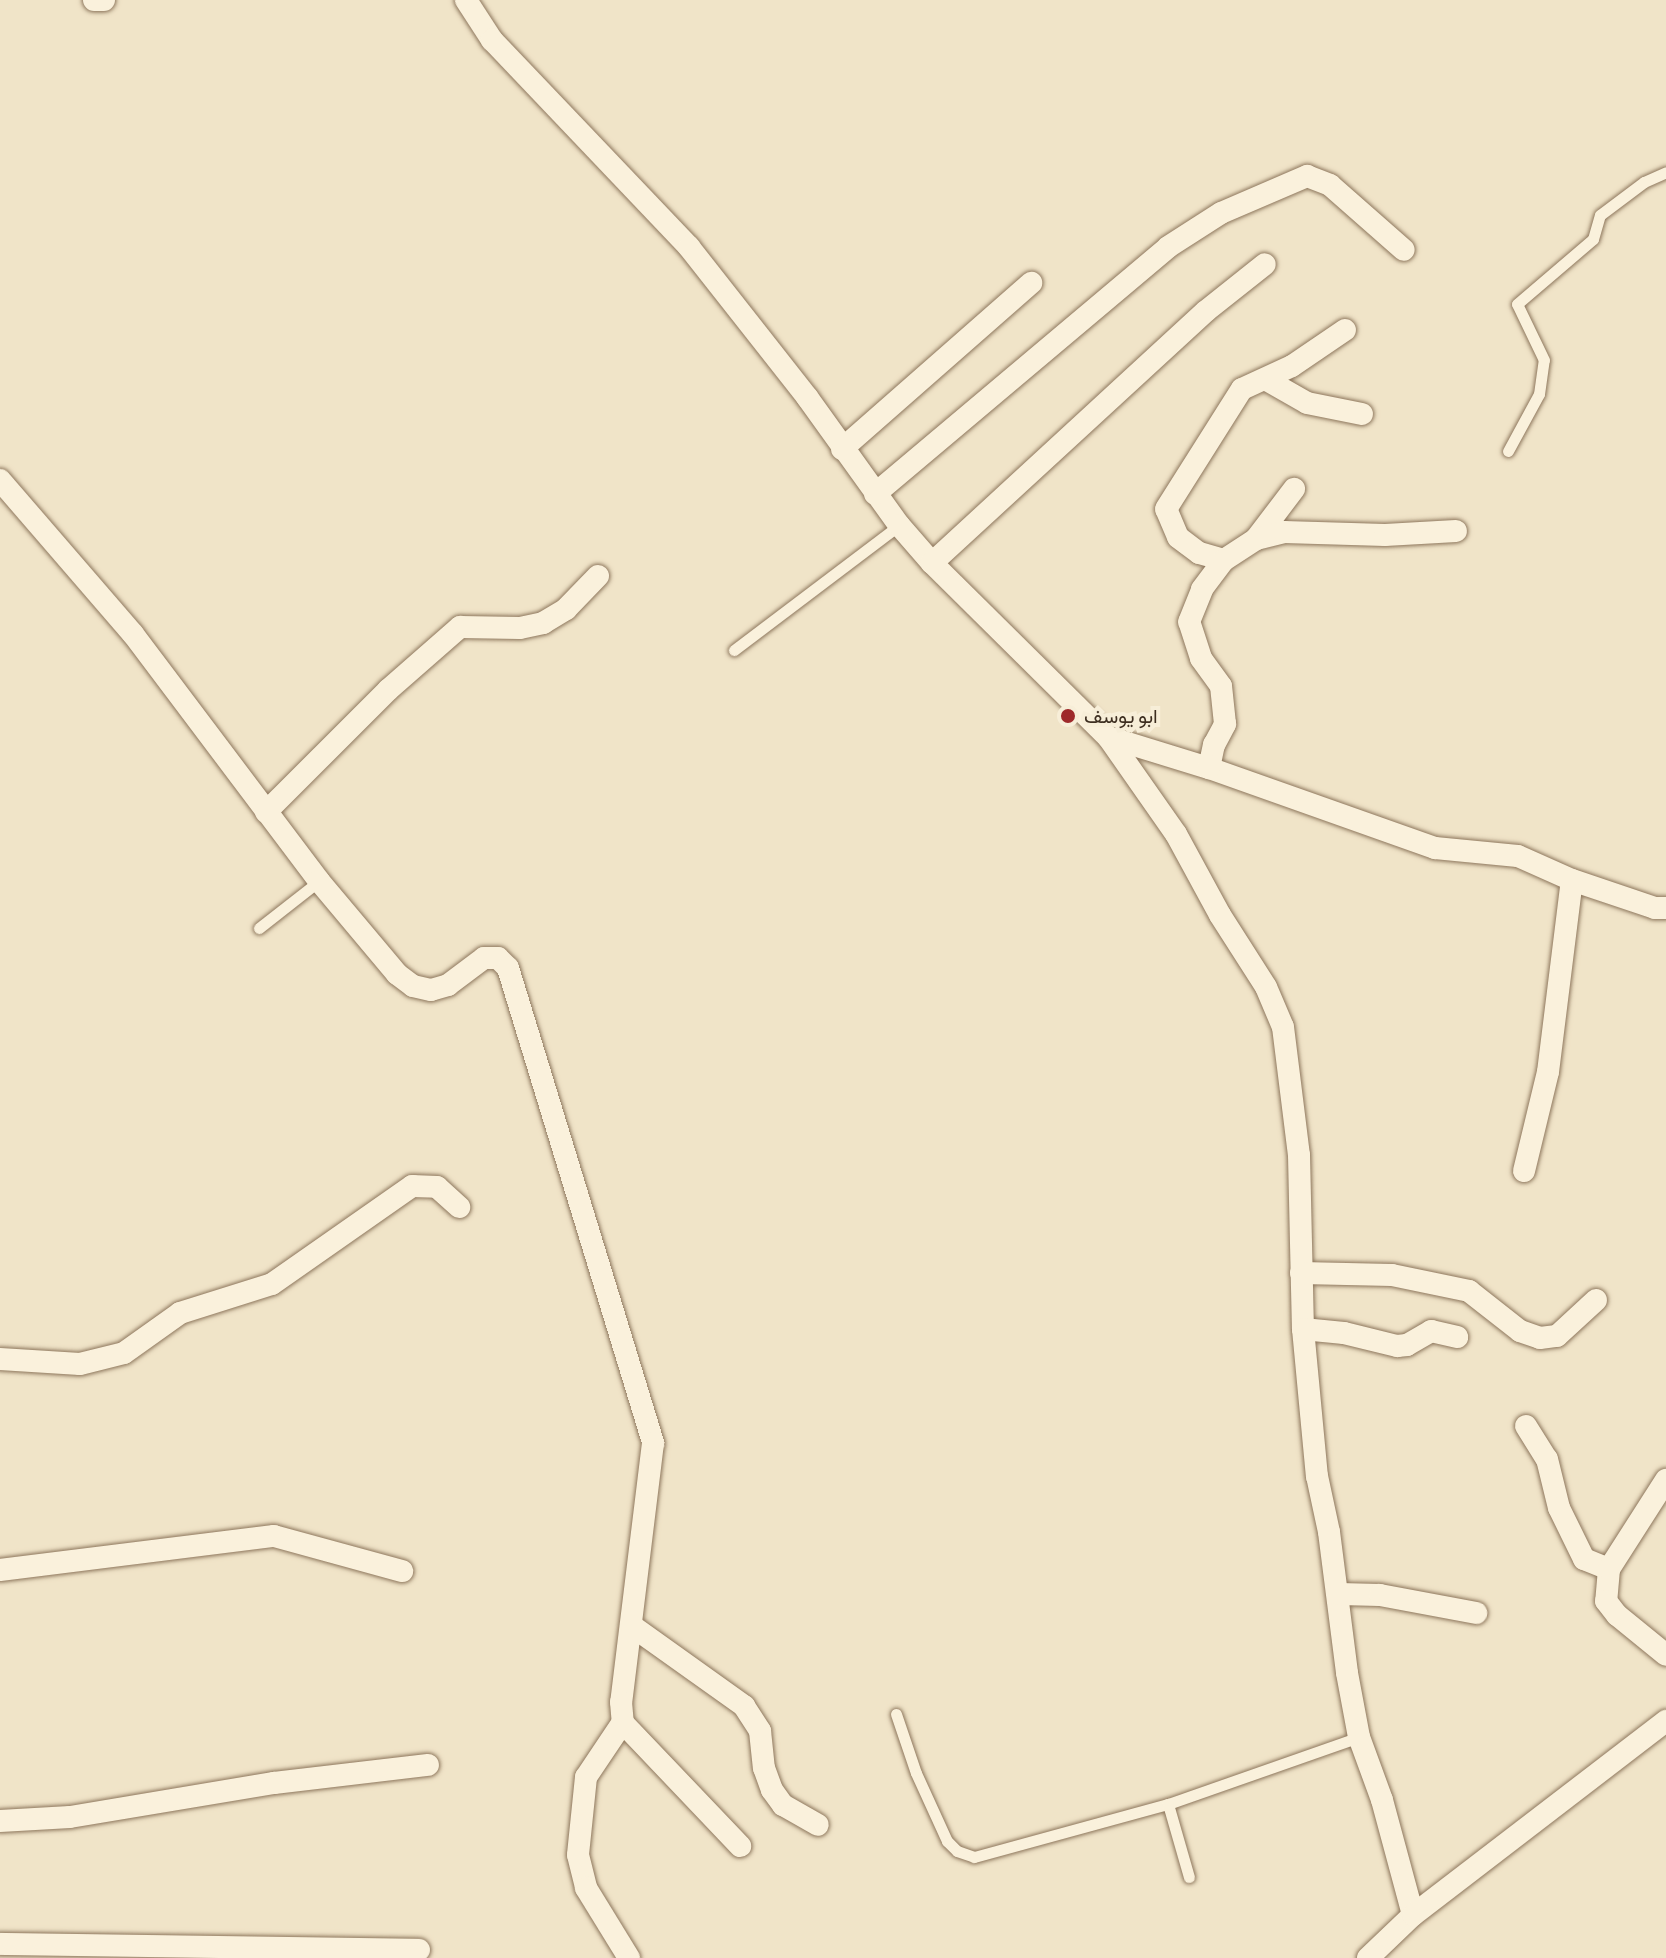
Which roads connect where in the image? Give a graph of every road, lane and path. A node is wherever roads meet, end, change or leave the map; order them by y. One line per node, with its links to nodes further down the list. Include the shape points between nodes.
1 (94, 0): 2 (street)
2 (104, 0)
3 (466, 0): 11 (street, via 492,40 689,247)
4 (1666, 172): 12 (lane, via 1600,215 1593,239 1517,304 1544,360 1539,394)
5 (1404, 250): 15 (street, via 1330,185 1307,176 1221,213 1168,247)
6 (1265, 264): 20 (street, via 1206,311)
7 (1031, 283): 11 (street)
8 (1345, 330): 9 (street)
9 (1265, 379): 10 (street, via 1307,403); 19 (street, via 1242,389 1166,509 1178,537 1199,553)
10 (1362, 414)
11 (842, 449): 15 (street)
12 (1508, 451)
13 (0, 480): 25 (street, via 133,634)
14 (1294, 489): 18 (street)
15 (875, 494): 16 (street)
16 (899, 525): 20 (street); 22 (lane)
17 (1456, 531): 18 (street, via 1284,532)
18 (1256, 539): 19 (street)
19 (1224, 560): 24 (street, via 1202,589 1189,622 1201,658 1221,686 1225,724)
20 (932, 563): 23 (street)
21 (598, 576): 25 (street, via 566,609 543,623 460,627 388,690)
22 (734, 650)
23 (1108, 737): 24 (street); 32 (street, via 1176,834 1266,987 1283,1027 1299,1155)
24 (1209, 768): 26 (street, via 1435,848 1518,856)
25 (266, 812): 27 (street)
26 (1572, 880): 28 (street); 30 (street, via 1548,1072)
27 (319, 881): 29 (lane); 44 (street, via 413,986 440,989 487,957 501,960 510,972 653,1443)
28 (1666, 908)
29 (259, 928)
30 (1524, 1171)
31 (459, 1207): 36 (street, via 437,1187 412,1186 272,1284 180,1313 124,1353 80,1364)
32 (1301, 1273): 33 (street, via 1392,1275 1469,1291 1514,1327 1540,1338 1557,1336); 34 (street)
33 (1596, 1300)
34 (1303, 1329): 35 (street, via 1397,1346 1431,1331); 42 (street, via 1317,1476)
35 (1457, 1337)
36 (0, 1359)
37 (1526, 1426): 39 (street, via 1547,1459 1559,1508 1584,1559)
38 (1666, 1480): 39 (street)
39 (1609, 1569): 45 (street, via 1607,1603)
40 (0, 1570): 41 (street, via 274,1536)
41 (402, 1571)
42 (1339, 1594): 43 (street, via 1380,1595); 49 (street)
43 (1476, 1613)
44 (632, 1626): 48 (street); 53 (street, via 744,1706 760,1731 772,1790 783,1805)
45 (1666, 1655)
46 (896, 1714): 51 (lane, via 948,1842 969,1856)
47 (1666, 1721): 56 (street)
48 (623, 1722): 54 (street); 59 (street, via 586,1777 578,1855 586,1888)
49 (1359, 1737): 51 (lane); 56 (street)
50 (428, 1765): 52 (street, via 274,1783 70,1817)
51 (1168, 1804): 55 (lane)
52 (0, 1821)
53 (818, 1825)
54 (740, 1846)
55 (1189, 1877)
56 (1413, 1915): 60 (street)
57 (0, 1944): 58 (street)
58 (419, 1950)
59 (629, 1958)
60 (1368, 1958)

